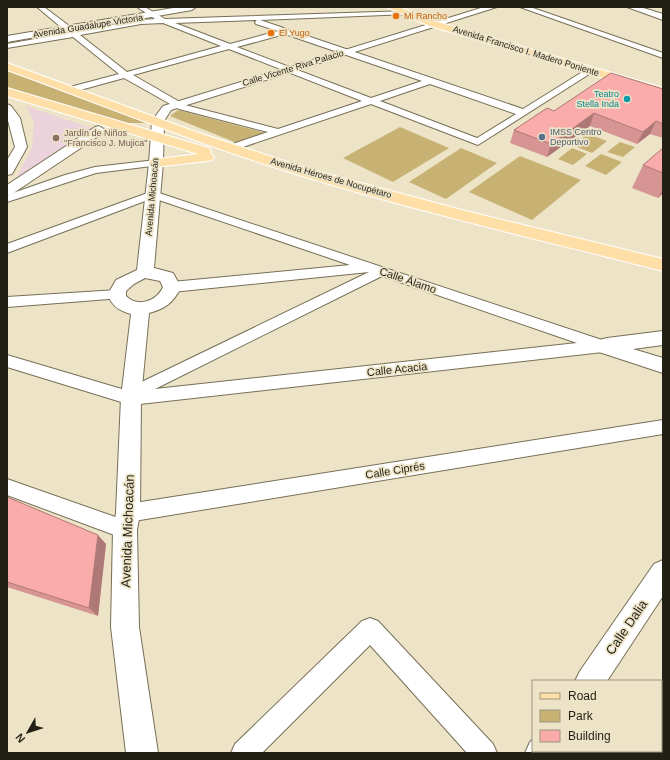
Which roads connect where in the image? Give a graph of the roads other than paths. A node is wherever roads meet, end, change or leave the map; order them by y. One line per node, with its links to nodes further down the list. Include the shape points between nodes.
1 (40, 7): 15 (street)
2 (140, 7): 10 (street)
3 (192, 7): 10 (street, Avenida Guadalupe Victoria)
4 (391, 7): 9 (main road, Avenida Francisco I. Madero Poniente)
5 (494, 7): 14 (street, Calle Vicente Riva Palacio)
6 (523, 7): 21 (street)
7 (631, 7): 11 (street)
8 (640, 7): 11 (street)
9 (408, 13): 12 (street, Avenida Guadalupe Victoria); 14 (main road, Avenida Francisco I. Madero Poniente)
10 (152, 15): 13 (street); 15 (street, Avenida Guadalupe Victoria)
11 (663, 16)
12 (248, 18): 13 (street, Avenida Guadalupe Victoria); 16 (street)
13 (163, 21): 15 (street, Avenida Guadalupe Victoria); 19 (street)
14 (434, 24): 20 (street, Calle Vicente Riva Palacio); 24 (main road, Avenida Francisco I. Madero Poniente)
15 (71, 31): 17 (street, Avenida Guadalupe Victoria); 18 (street, Avenida Guadalupe Victoria); 25 (street)
16 (286, 31): 19 (street); 20 (street)
17 (7, 39)
18 (7, 46)
19 (231, 46): 23 (street); 25 (street)
20 (346, 52): 23 (street, Calle Vicente Riva Palacio); 26 (street)
21 (663, 56)
22 (7, 66): 27 (main road, Avenida Héroes de Nocupétaro)
23 (289, 70): 30 (street); 31 (street, Calle Vicente Riva Palacio)
24 (590, 71): 29 (main road, Avenida Francisco I. Madero Poniente); 34 (street)
25 (126, 75): 27 (street); 31 (street)
26 (430, 81): 30 (street); 34 (street)
27 (73, 90): 33 (main road, Avenida Héroes de Nocupétaro)
28 (7, 92): 36 (main road, Avenida Héroes de Nocupétaro)
29 (663, 92)
30 (371, 101): 34 (street, via 478,142); 38 (street)
31 (172, 106): 33 (main road); 35 (street); 38 (street)
32 (7, 108): 43 (street, via 14,118 20,147)
33 (129, 110): 35 (main road, Avenida Héroes de Nocupétaro)
34 (524, 113)
35 (158, 121): 36 (main road, via 143,126); 39 (main road, Avenida Héroes de Nocupétaro); 40 (street, Avenida Michoacán)
36 (121, 126): 40 (main road, Avenida Héroes de Nocupétaro)
37 (99, 130): 44 (street)
38 (278, 132): 41 (street)
39 (196, 135): 40 (main road); 41 (main road, Avenida Héroes de Nocupétaro)
40 (157, 138): 41 (main road, Avenida Héroes de Nocupétaro); 42 (street, Avenida Michoacán)
41 (225, 152): 42 (main road); 48 (main road, Avenida Héroes de Nocupétaro, via 467,216); 51 (main road, Avenida Héroes de Nocupétaro, via 473,227)
42 (156, 163): 45 (street, Avenida Michoacán); 46 (street, via 95,170)
43 (7, 171)
44 (7, 191)
45 (153, 194): 47 (street); 49 (street, Calle Álamo); 50 (street, Avenida Michoacán)
46 (7, 199)
47 (7, 249)
48 (663, 264)
49 (375, 269): 52 (street); 57 (street, Calle Álamo); 60 (street)
50 (145, 273): 52 (street, via 154,272 167,277); 53 (street, via 123,283)
51 (663, 274)
52 (172, 287): 55 (street, via 166,299)
53 (117, 295): 54 (street); 55 (street, via 124,305)
54 (7, 302)
55 (141, 309): 60 (street, Avenida Michoacán)
56 (663, 338): 57 (street, Calle Acacia)
57 (603, 346): 59 (street, Calle Álamo); 60 (street, Calle Acacia)
58 (7, 361): 60 (street)
59 (663, 366)
60 (132, 396): 63 (street, Avenida Michoacán)
61 (663, 427): 63 (street, Calle Ciprés)
62 (7, 487): 63 (street)
63 (126, 521): 66 (street, Avenida Michoacán, via 125,627)
64 (663, 573): 65 (street, Calle Dalia)
65 (591, 680)
66 (142, 753)
67 (244, 753): 68 (street, via 370,629)
68 (484, 753)

